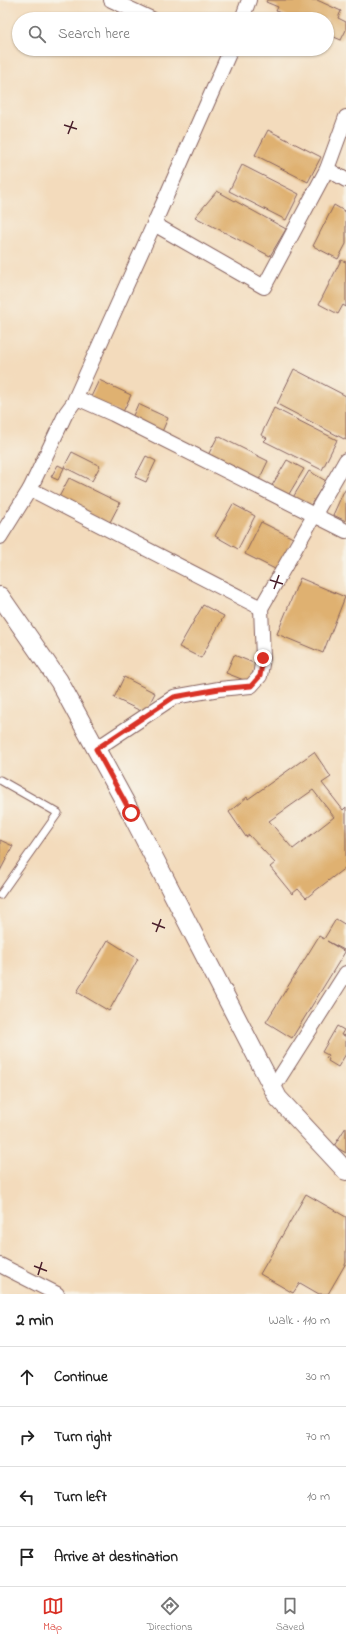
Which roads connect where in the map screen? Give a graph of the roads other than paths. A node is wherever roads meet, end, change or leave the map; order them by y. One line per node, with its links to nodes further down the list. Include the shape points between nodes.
1 (111, 0): 3 (street)
2 (249, 0): 4 (street)
3 (137, 12)
4 (245, 12)
5 (224, 56): 9 (street)
6 (346, 117): 7 (street)
7 (327, 169): 8 (street); 9 (street, via 264,287)
8 (346, 180)
9 (154, 224): 10 (street)
10 (75, 399): 12 (street); 13 (street, via 113,414)
11 (346, 460): 13 (street)
12 (30, 490): 15 (street); 17 (street)
13 (315, 515): 14 (street); 17 (street)
14 (346, 531)
15 (0, 537)
16 (0, 596): 18 (street, via 8,613 59,681)
17 (261, 608): 18 (street, via 263,658 260,676 251,686 174,697)
18 (96, 749): 22 (street)
19 (0, 780): 20 (lane, via 58,813)
20 (0, 895)
21 (346, 973): 22 (street)
22 (273, 1088): 23 (street, via 278,1098)
23 (346, 1171)
24 (0, 1265): 25 (street)
25 (57, 1294)

